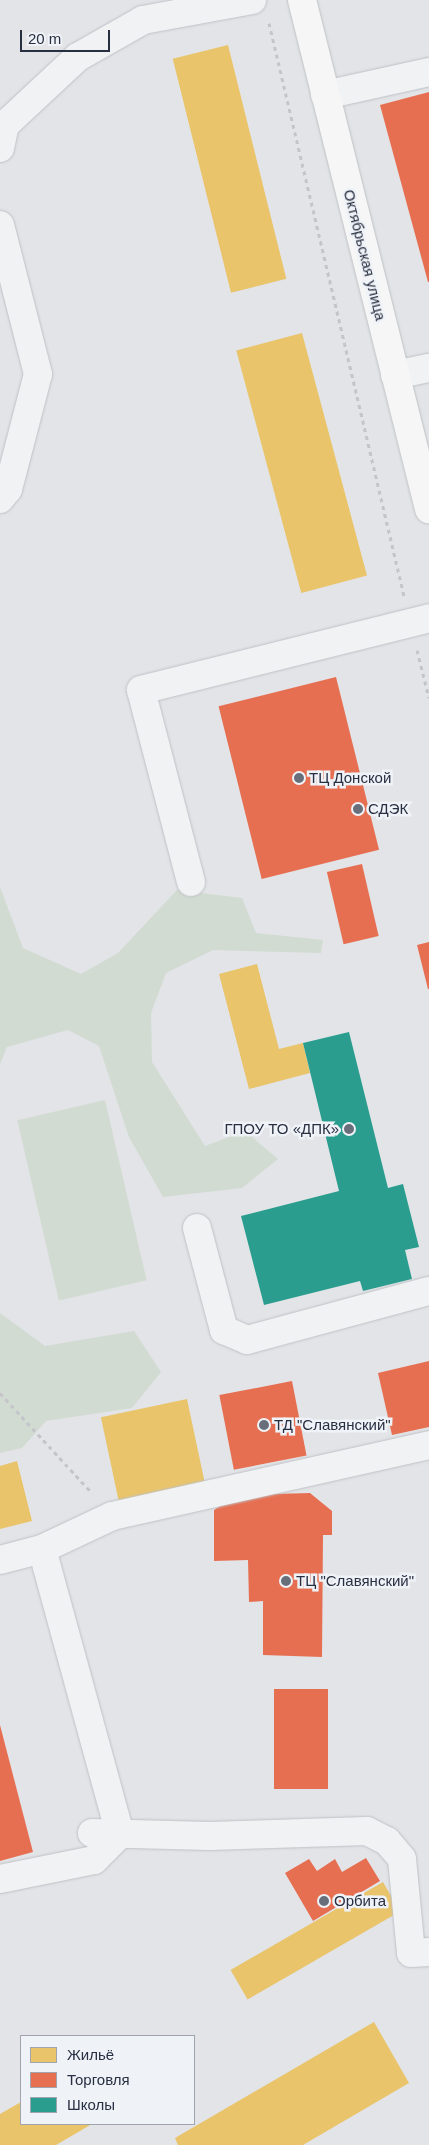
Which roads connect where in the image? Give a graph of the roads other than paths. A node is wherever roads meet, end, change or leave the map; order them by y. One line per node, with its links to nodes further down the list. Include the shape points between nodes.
1 (302, 0): 4 (main road, Октябрьская улица)
2 (260, 10): 5 (lane, via 144,20 78,57 5,125)
3 (429, 72): 4 (lane)
4 (325, 95): 8 (main road, Октябрьская улица)
5 (0, 148)
6 (0, 225): 9 (lane, via 38,374 8,490)
7 (429, 368): 8 (lane)
8 (395, 375): 10 (main road, Октябрьская улица)
9 (0, 499)
10 (429, 509)
11 (420, 620): 12 (lane, via 141,690)
12 (191, 882)
13 (197, 1228): 14 (lane, via 224,1330 247,1340)
14 (429, 1291)
15 (429, 1445): 16 (lane, via 112,1516)
16 (42, 1549): 17 (lane); 19 (lane)
17 (0, 1560)
18 (92, 1833): 19 (lane)
19 (120, 1834): 20 (lane, via 94,1860); 21 (lane, via 210,1836 366,1832 387,1841 402,1859 411,1953)
20 (0, 1879)
21 (429, 1952)

